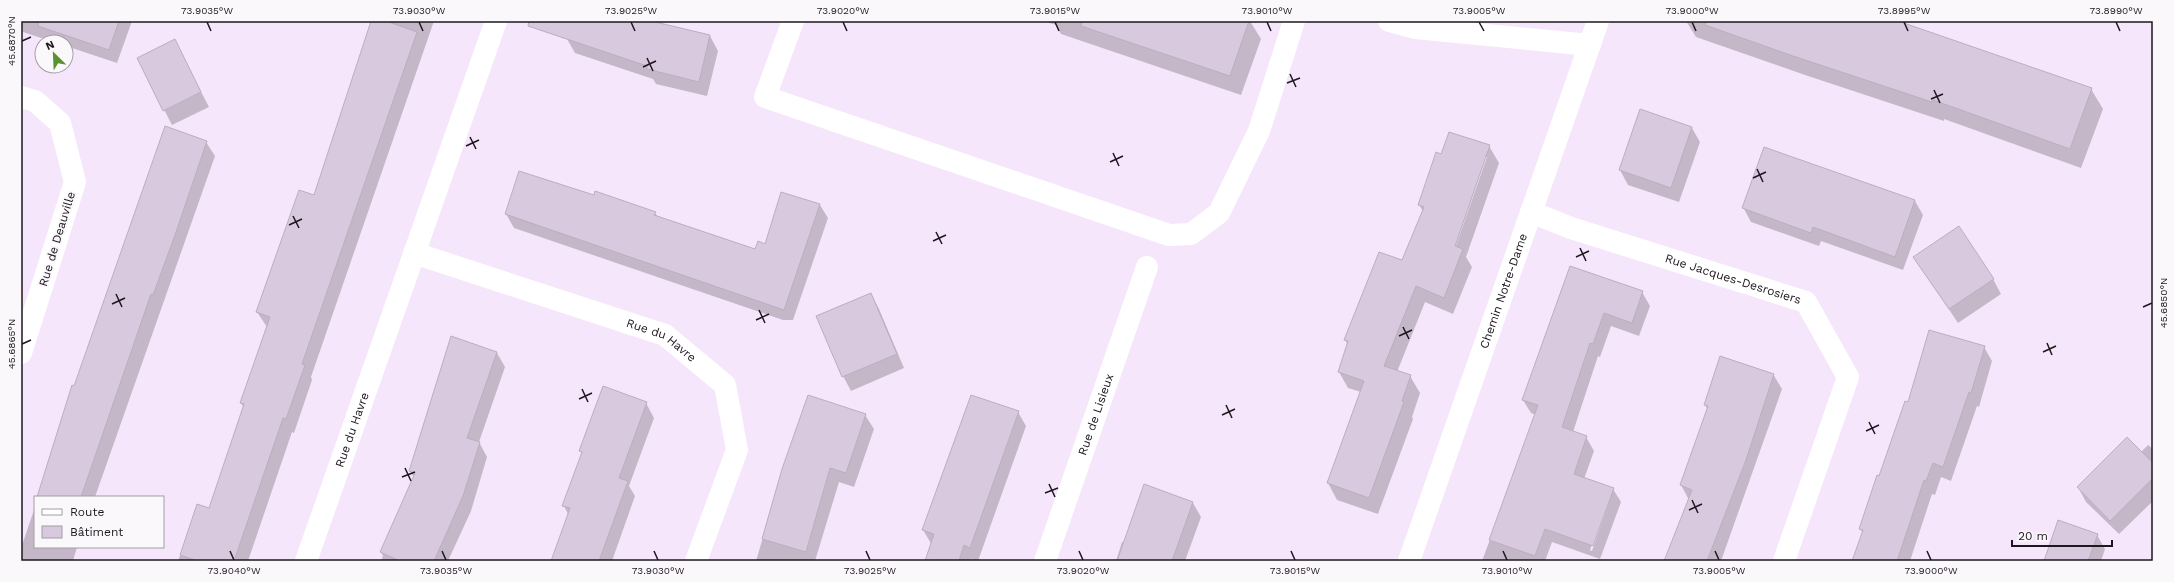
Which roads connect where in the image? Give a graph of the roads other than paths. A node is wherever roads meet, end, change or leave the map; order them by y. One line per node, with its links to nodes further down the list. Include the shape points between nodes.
1 (496, 21): 9 (street, Rue du Havre)
2 (793, 21): 3 (street, via 765,97 1169,235 1191,234 1219,213 1259,132)
3 (1294, 21)
4 (1389, 21): 6 (street, via 1415,28)
5 (1598, 21): 6 (street, Chemin Notre-Dame)
6 (1590, 45): 8 (street, Chemin Notre-Dame)
7 (21, 97): 11 (street, Rue de Deauville, via 35,102 60,123 75,182)
8 (1531, 212): 15 (street, Chemin Notre-Dame); 16 (street, Rue Jacques-Desrosiers, via 1572,228 1806,302 1848,377)
9 (414, 253): 12 (street, Rue du Havre); 13 (street, Rue du Havre, via 665,335 725,385 737,450)
10 (1147, 267): 14 (street, Rue de Lisieux)
11 (21, 353)
12 (306, 561)
13 (696, 561)
14 (1045, 561)
15 (1409, 561)
16 (1784, 561)

